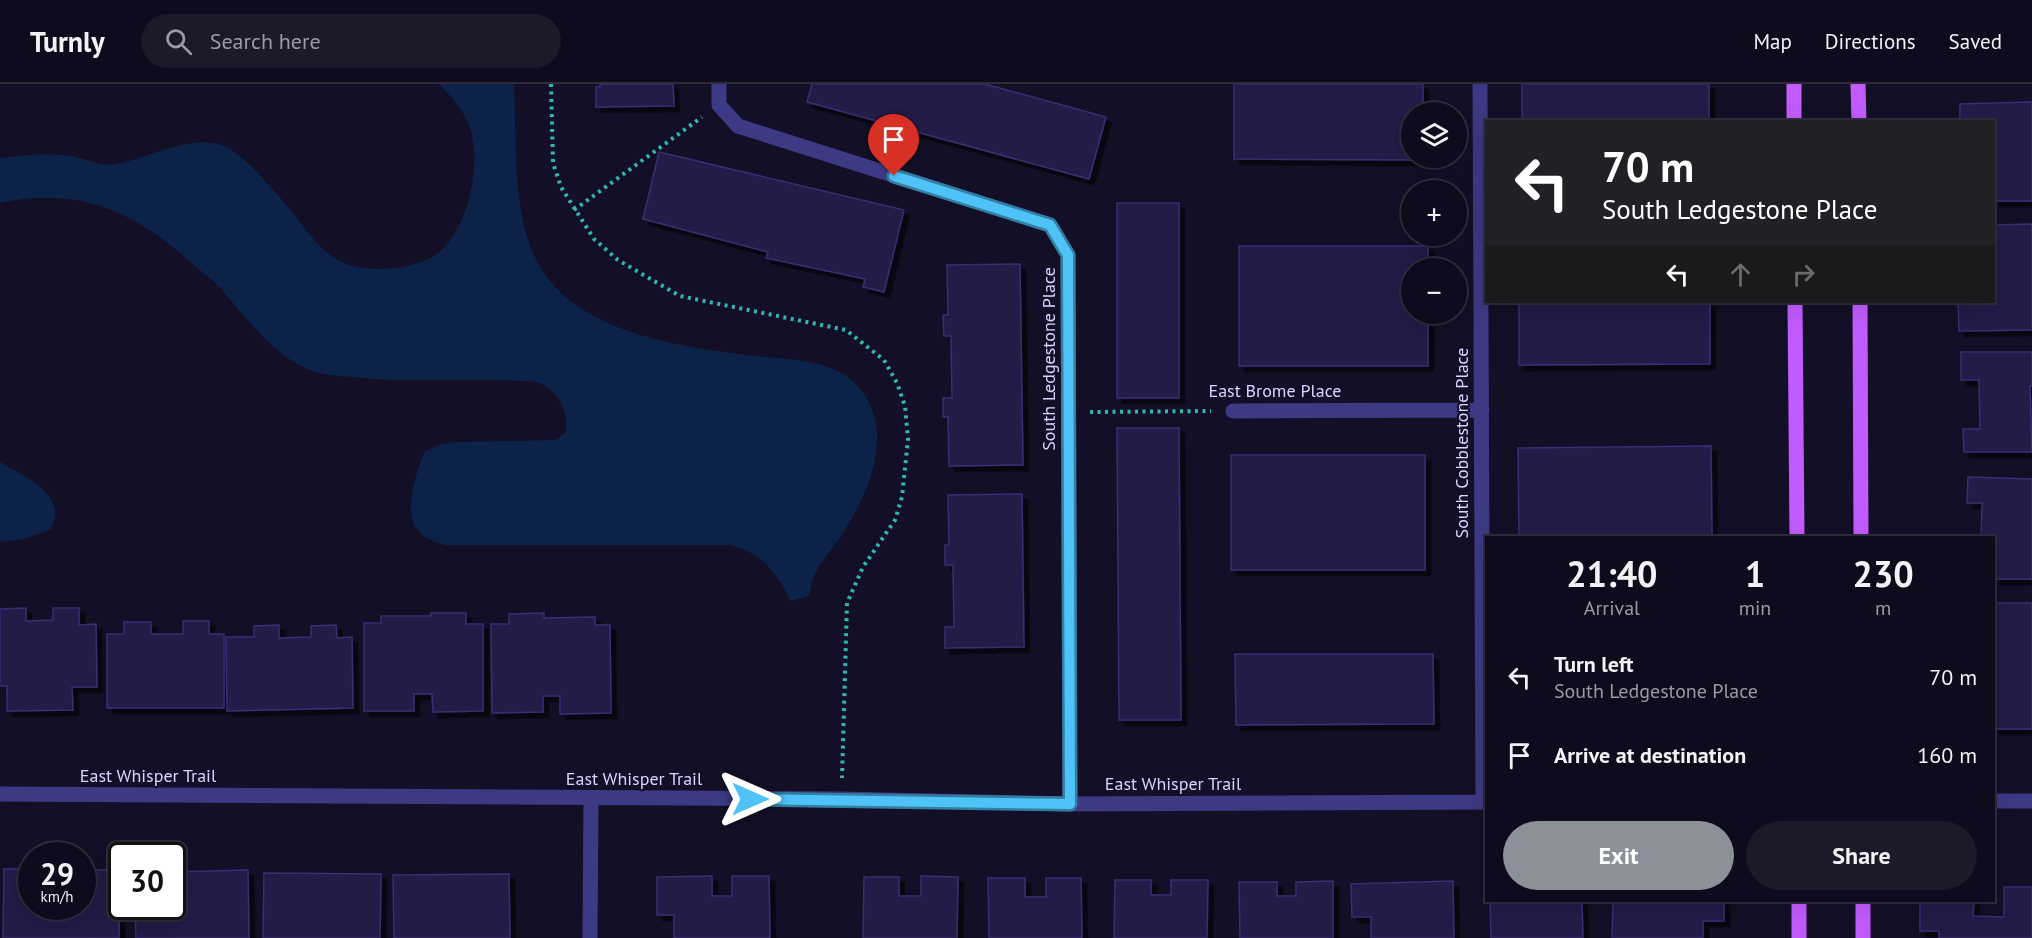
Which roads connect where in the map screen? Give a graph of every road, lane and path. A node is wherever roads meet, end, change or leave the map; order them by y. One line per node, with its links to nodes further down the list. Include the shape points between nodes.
1 (550, 84): 9 (path, via 553,164)
2 (719, 84): 6 (street)
3 (1480, 84): 12 (street, South Cobblestone Place)
4 (1794, 84): 7 (main road)
5 (1858, 84): 8 (main road)
6 (719, 105): 9 (path); 14 (street, South Ledgestone Place, via 738,126 1050,225 1068,255)
7 (1794, 120)
8 (1859, 120)
9 (574, 210): 19 (path, via 594,239 618,261 647,279 680,296 846,330 884,360 897,383 905,406 908,439 902,497 896,519 862,567 847,603)
10 (1796, 303): 15 (main road)
11 (1860, 303): 16 (main road)
12 (1482, 410): 13 (street, East Brome Place); 20 (street, South Cobblestone Place)
13 (1233, 411): 14 (path, East Brome Place)
14 (1068, 412): 23 (street, South Ledgestone Place)
15 (1797, 536)
16 (1861, 536)
17 (0, 794): 18 (street, East Whisper Trail)
18 (591, 798): 19 (street, East Whisper Trail); 26 (street)
19 (842, 799): 23 (street, East Whisper Trail)
20 (1485, 801): 23 (street, East Whisper Trail)
21 (1995, 801): 22 (street)
22 (2032, 801)
23 (1070, 804)
24 (1799, 902): 27 (main road)
25 (1863, 902): 28 (main road)
26 (590, 938)
27 (1799, 938)
28 (1863, 938)

